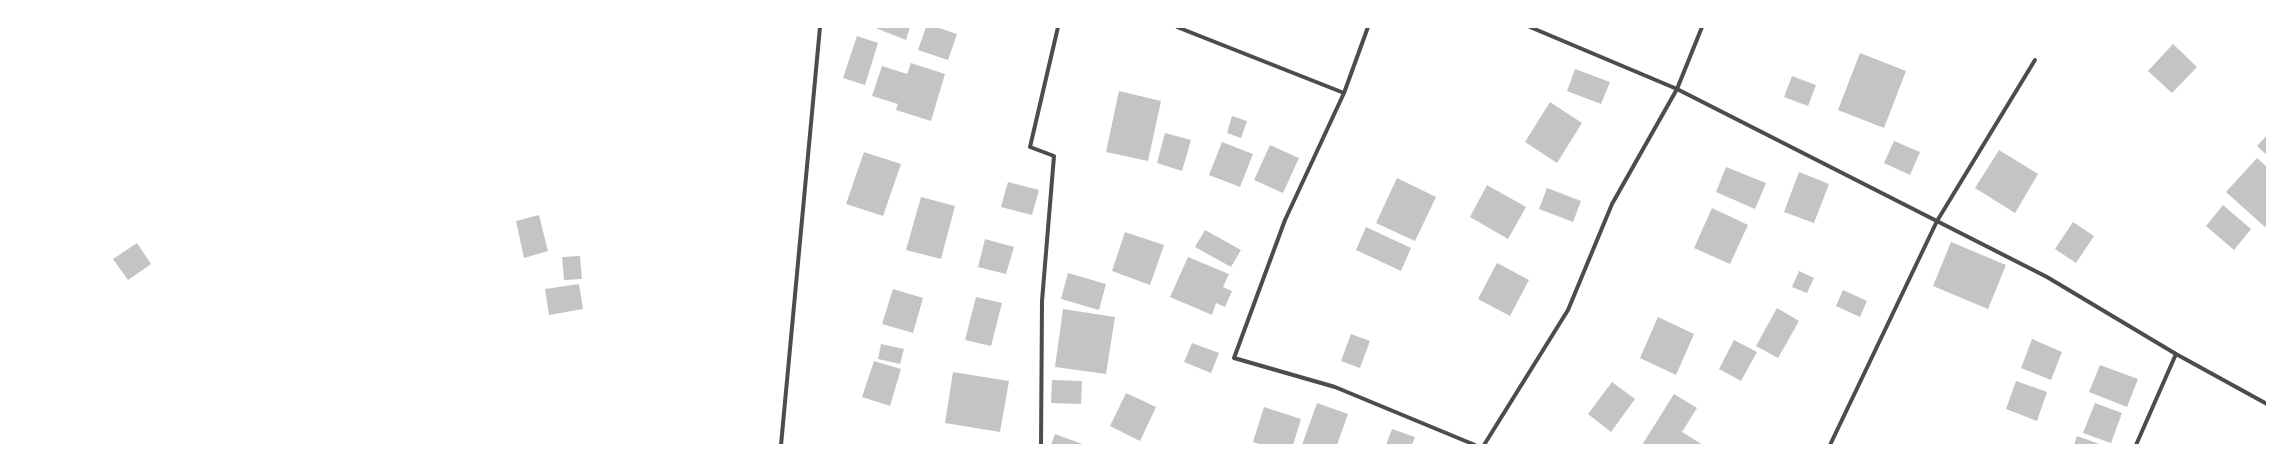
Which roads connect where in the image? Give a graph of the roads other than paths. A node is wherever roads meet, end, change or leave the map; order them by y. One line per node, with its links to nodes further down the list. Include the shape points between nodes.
1 (820, 27): 13 (street)
2 (1058, 27): 14 (street, via 1030,147 1054,156 1042,301)
3 (1177, 27): 9 (street)
4 (1368, 27): 9 (street)
5 (1530, 27): 8 (street)
6 (1702, 27): 8 (street)
7 (2035, 60): 10 (street)
8 (1677, 89): 10 (street); 16 (street, via 1612,204 1568,310)
9 (1344, 93): 15 (street, via 1285,220 1234,358 1335,387)
10 (1937, 221): 11 (street, via 2047,277); 17 (street)
11 (2176, 354): 12 (street); 18 (street)
12 (2267, 404)
13 (781, 445)
14 (1041, 445)
15 (1475, 445)
16 (1484, 445)
17 (1830, 445)
18 (2136, 445)

